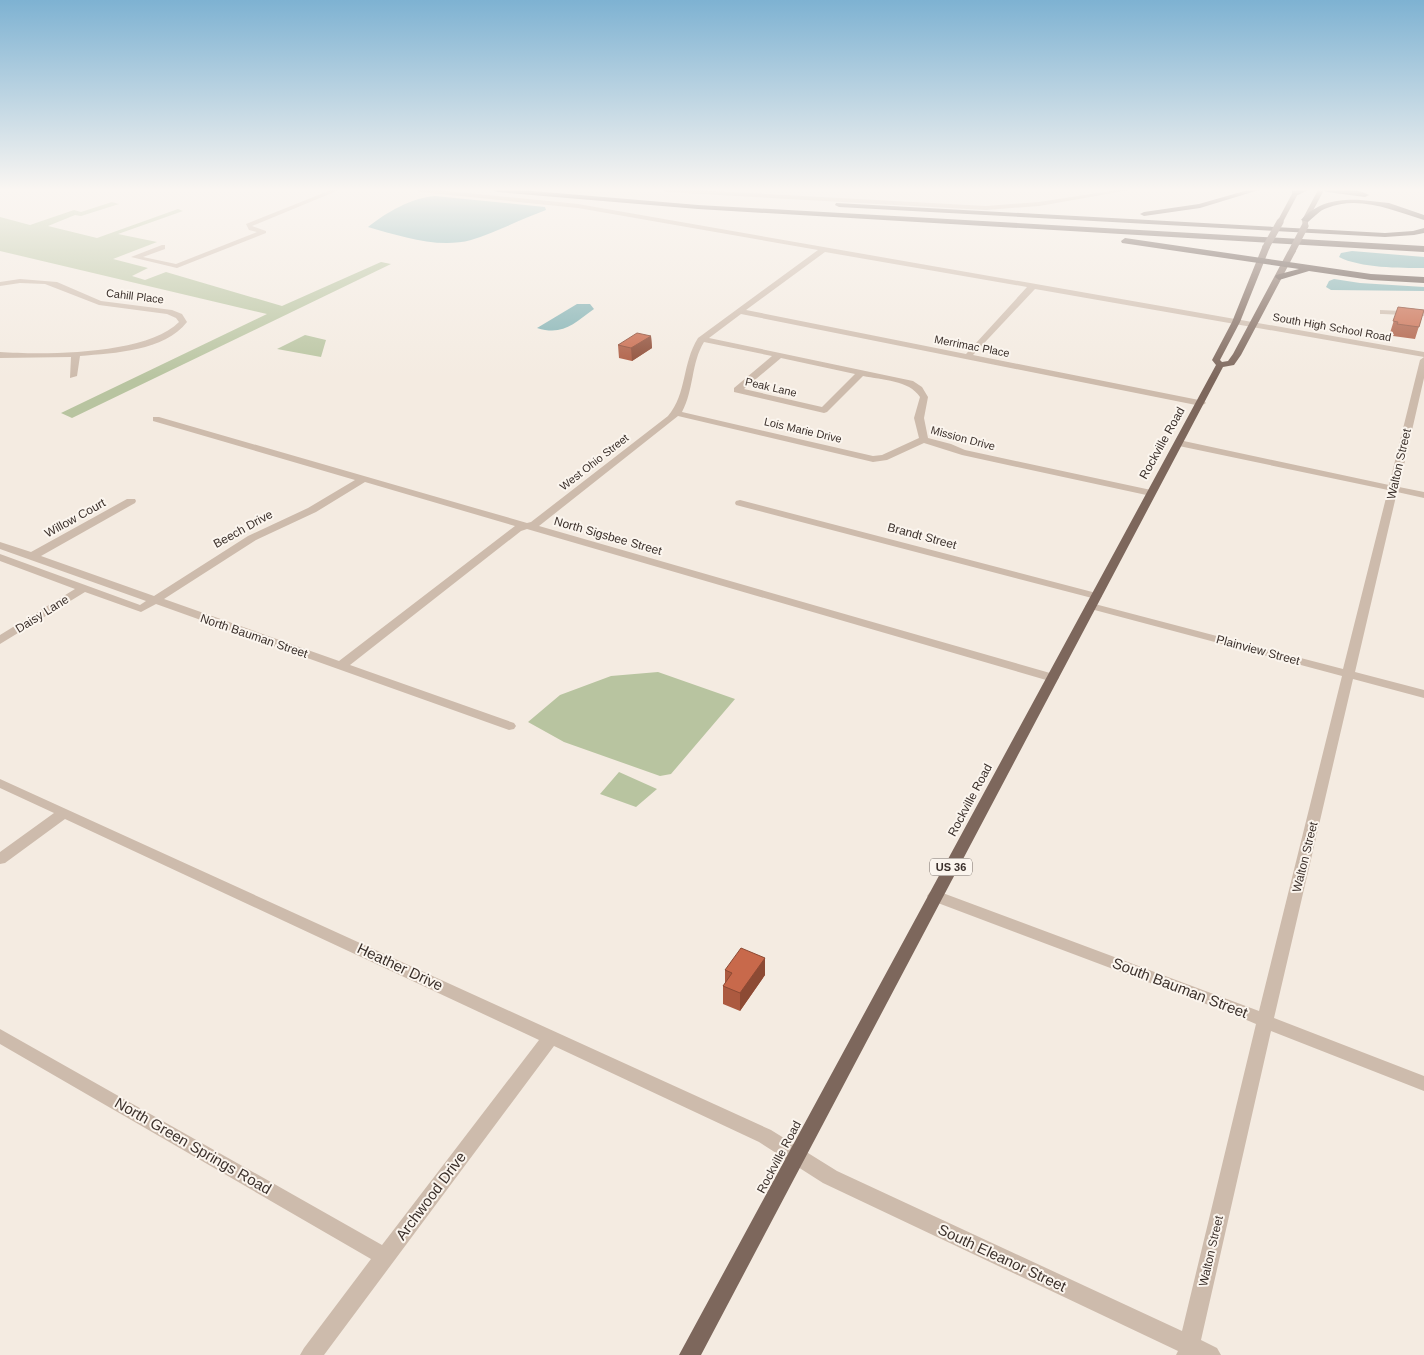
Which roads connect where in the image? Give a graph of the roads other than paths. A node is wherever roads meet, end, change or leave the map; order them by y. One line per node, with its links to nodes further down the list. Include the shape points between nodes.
1 (144, 253): 2 (street, via 135,257 177,266)
2 (210, 253)
3 (818, 253): 15 (street, West Ohio Street)
4 (848, 253): 14 (street, South High School Road)
5 (1209, 253): 8 (highway)
6 (1263, 253): 8 (main road, Rockville Road / US 36, bridge)
7 (1291, 253): 9 (main road, Rockville Road, bridge)
8 (1260, 260): 9 (highway); 18 (main road, Rockville Road / US 36)
9 (1286, 264): 10 (highway); 11 (main road, Rockville Road)
10 (1329, 270): 11 (highway, via 1299,270); 12 (highway, via 1371,277)
11 (1279, 277): 19 (main road, Rockville Road / US 36)
12 (1424, 280)
13 (0, 284): 21 (street, Cahill Place, via 50,283 96,302 167,311 182,320 175,332 155,341)
14 (1033, 286): 18 (street, South High School Road); 25 (street)
15 (739, 311): 20 (street, West Ohio Street); 25 (street, Merrimac Place)
16 (1383, 312): 17 (street)
17 (1424, 314)
18 (1236, 322): 19 (street, South High School Road); 27 (main road, Rockville Road / US 36, via 1216,360)
19 (1252, 325): 24 (street, South High School Road); 27 (main road, Rockville Road / US 36, via 1231,363)
20 (702, 339): 23 (street, Mission Drive); 31 (street, West Ohio Street, via 693,352 684,398)
21 (76, 354): 22 (street); 29 (street)
22 (0, 355)
23 (779, 355): 28 (street, Mission Drive); 28 (street, Peak Lane, via 737,390 824,410)
24 (1424, 355)
25 (967, 357): 30 (street, Merrimac Place)
26 (1424, 360): 36 (street, Walton Street)
27 (1220, 365): 30 (main road, Rockville Road / US 36)
28 (862, 372): 33 (street, Mission Drive, via 908,382 921,390 924,397 919,418 924,436)
29 (73, 376)
30 (1201, 404): 34 (main road, Rockville Road / US 36)
31 (676, 413): 33 (street, Lois Marie Drive, via 868,459 884,458); 41 (street, West Ohio Street, via 536,524)
32 (156, 420): 35 (street, North Sigsbee Street)
33 (922, 440): 37 (street, Mission Drive, via 972,454)
34 (1179, 443): 36 (street); 37 (main road, Rockville Road / US 36)
35 (363, 479): 41 (street, North Sigsbee Street); 46 (street, Beech Drive, via 312,510 252,538)
36 (1393, 489): 38 (street); 50 (street, Walton Street)
37 (1153, 490): 47 (main road, Rockville Road / US 36)
38 (1424, 495)
39 (130, 501): 44 (street, Willow Court)
40 (740, 503): 47 (street, Brandt Street)
41 (526, 527): 49 (street, West Ohio Street, via 517,529); 51 (street, North Sigsbee Street)
42 (0, 545): 44 (street, North Bauman Street)
43 (0, 557): 45 (street)
44 (32, 557): 46 (street, North Bauman Street)
45 (84, 588): 46 (street, Beech Drive, via 141,609); 48 (street, Daisy Lane)
46 (153, 601): 49 (street, North Bauman Street)
47 (1094, 601): 50 (street, Plainview Street); 51 (main road, Rockville Road / US 36)
48 (0, 640)
49 (340, 667): 53 (street, North Bauman Street)
50 (1349, 674): 52 (street, Plainview Street); 58 (street, Walton Street)
51 (1053, 678): 57 (main road, Rockville Road / US 36)
52 (1424, 694)
53 (509, 726)
54 (0, 783): 55 (street, Heather Drive)
55 (64, 812): 56 (street); 60 (street, Heather Drive)
56 (0, 859)
57 (935, 896): 58 (street, South Bauman Street); 62 (main road, Rockville Road / US 36)
58 (1265, 1021): 61 (street, South Bauman Street); 64 (street, Walton Street)
59 (0, 1036): 63 (street, North Green Springs Road)
60 (551, 1037): 62 (street, Heather Drive, via 774,1140); 63 (street, Archwood Drive)
61 (1424, 1084)
62 (796, 1157): 64 (street, South Eleanor Street, via 830,1177); 66 (main road, Rockville Road / US 36)
63 (385, 1257): 65 (street, Archwood Drive)
64 (1188, 1350): 67 (street, South Eleanor Street)
65 (311, 1355)
66 (690, 1355)
67 (1210, 1355)

